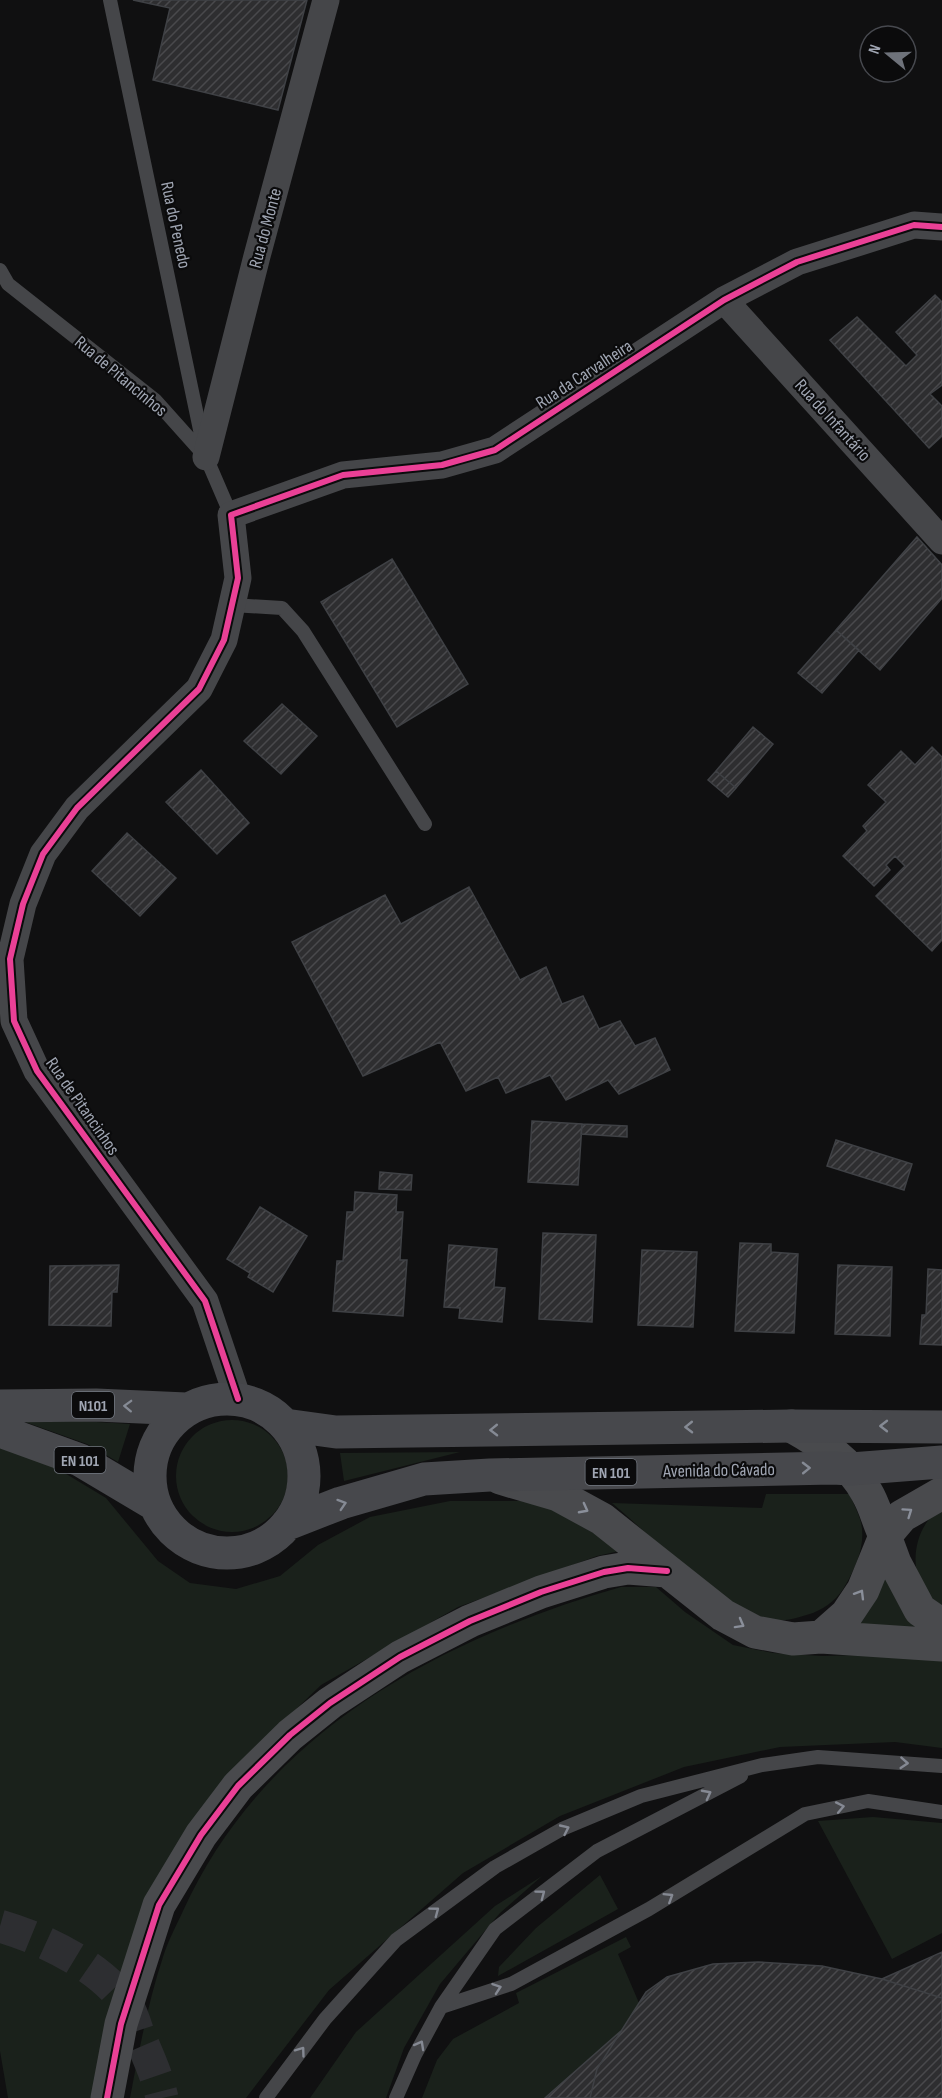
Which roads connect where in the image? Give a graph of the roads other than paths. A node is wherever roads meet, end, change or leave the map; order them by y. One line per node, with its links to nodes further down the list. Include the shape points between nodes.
1 (110, 0): 6 (lane, Rua do Penedo)
2 (326, 0): 6 (street, Rua do Monte)
3 (942, 227): 5 (street, Rua da Carvalheira, via 914,225 797,262)
4 (0, 270): 6 (lane, Rua de Pitancinhos, via 8,284 155,400)
5 (724, 300): 7 (street, Rua da Carvalheira, via 495,450 442,465 343,475); 8 (street, Rua do Infantário)
6 (206, 457): 7 (lane, Rua de Pitancinhos)
7 (231, 515): 9 (street, Rua de Pitancinhos, via 238,578)
8 (942, 541)
9 (232, 605): 10 (lane, via 282,608 303,631); 11 (street, Rua de Pitancinhos, via 224,640 199,689 77,808 42,854 23,904 10,959 14,1021 37,1071 205,1301)
10 (425, 824)
11 (238, 1399): 13 (main road, Avenida do Cávado / EN 101, via 212,1399); 14 (main road, Avenida do Cávado / EN 101, via 262,1406)
12 (0, 1406): 13 (main road, Avenida do Cávado / N101, one-way to 12)
13 (186, 1409): 22 (main road, Avenida do Cávado / EN 101, via 166,1427 153,1451 149,1477)
14 (285, 1425): 15 (main road, one-way to 14, via 336,1432); 23 (main road, Avenida do Cávado / EN 101, via 297,1441 304,1464 303,1489 296,1513)
15 (791, 1426): 16 (main road, one-way to 15); 19 (street, via 823,1445)
16 (942, 1427)
17 (0, 1431): 22 (main road, Avenida do Cávado / EN 101, via 80,1460)
18 (942, 1462): 19 (main road, Avenida do Cávado / EN 101)
19 (851, 1469): 20 (main road, Avenida do Cávado / EN 101, one-way to 19); 24 (street, via 868,1494)
20 (490, 1475): 23 (main road, Avenida do Cávado / EN 101, one-way to 20, via 341,1503 424,1479); 25 (street, one-way to 25, via 558,1495 602,1519)
21 (942, 1493): 24 (street, one-way to 21, via 902,1516)
22 (154, 1504): 23 (main road, Avenida do Cávado / EN 101, via 167,1526 188,1544 212,1552 236,1553 260,1547)
23 (287, 1524)
24 (885, 1536): 26 (street, via 920,1610); 27 (street, one-way to 24, via 847,1614 863,1590)
25 (667, 1571): 27 (street, one-way to 27, via 723,1615 755,1632 794,1639); 33 (street, via 628,1568 604,1572 470,1621 399,1657 290,1735 238,1786 201,1835 159,1905 121,2024)
26 (942, 1624)
27 (821, 1637): 28 (street)
28 (942, 1645)
29 (762, 1765): 30 (lane, one-way to 30, via 819,1757); 32 (lane, one-way to 29, via 495,1929 597,1851); 34 (lane, one-way to 29, via 324,2019 396,1940 495,1867 562,1829 641,1796)
30 (942, 1766)
31 (942, 1812): 32 (lane, one-way to 31, via 510,1984 649,1909 805,1814 868,1802)
32 (441, 2007): 35 (lane, one-way to 32)
33 (106, 2098)
34 (266, 2098)
35 (396, 2098)

